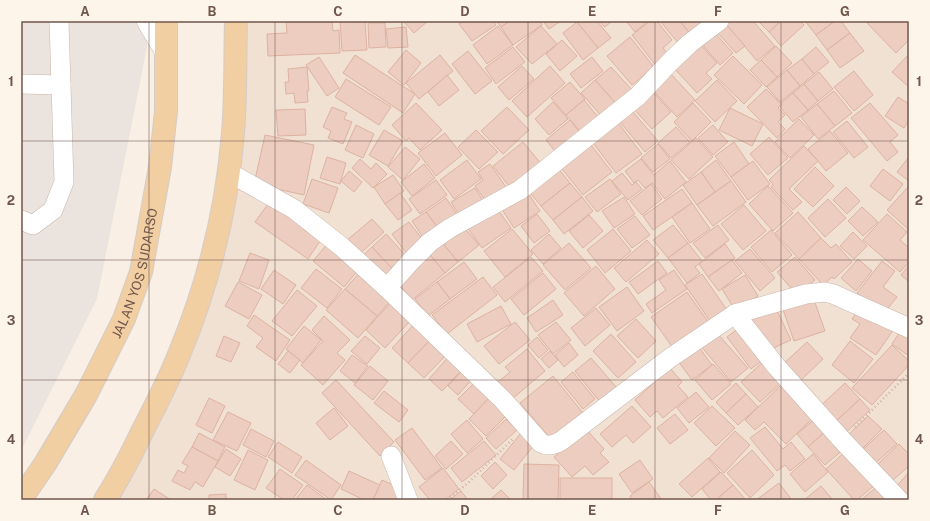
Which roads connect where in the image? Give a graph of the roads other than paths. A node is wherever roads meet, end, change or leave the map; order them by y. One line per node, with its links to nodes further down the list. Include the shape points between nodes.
1 (60, 21): 8 (street)
2 (146, 21): 6 (street)
3 (166, 21): 6 (main road, JALAN YOS SUDARSO)
4 (236, 21): 9 (main road, via 233,132)
5 (719, 21): 11 (street, via 690,43 638,96 520,190 450,228 430,242)
6 (167, 56): 15 (main road, JALAN YOS SUDARSO, via 166,111 160,167 142,272 124,318 86,395)
7 (21, 84): 8 (street)
8 (61, 85): 10 (street, via 64,182 53,210 33,225)
9 (228, 172): 11 (street, via 294,209 342,247); 16 (main road, via 221,219 201,296 162,394)
10 (21, 220)
11 (387, 288): 12 (street, via 503,400 540,443 547,446 555,444 670,358)
12 (735, 314): 13 (street, via 806,294 825,292); 18 (street, via 776,366)
13 (909, 328)
14 (391, 456): 17 (street)
15 (21, 499)
16 (105, 500)
17 (408, 500)
18 (899, 500)

